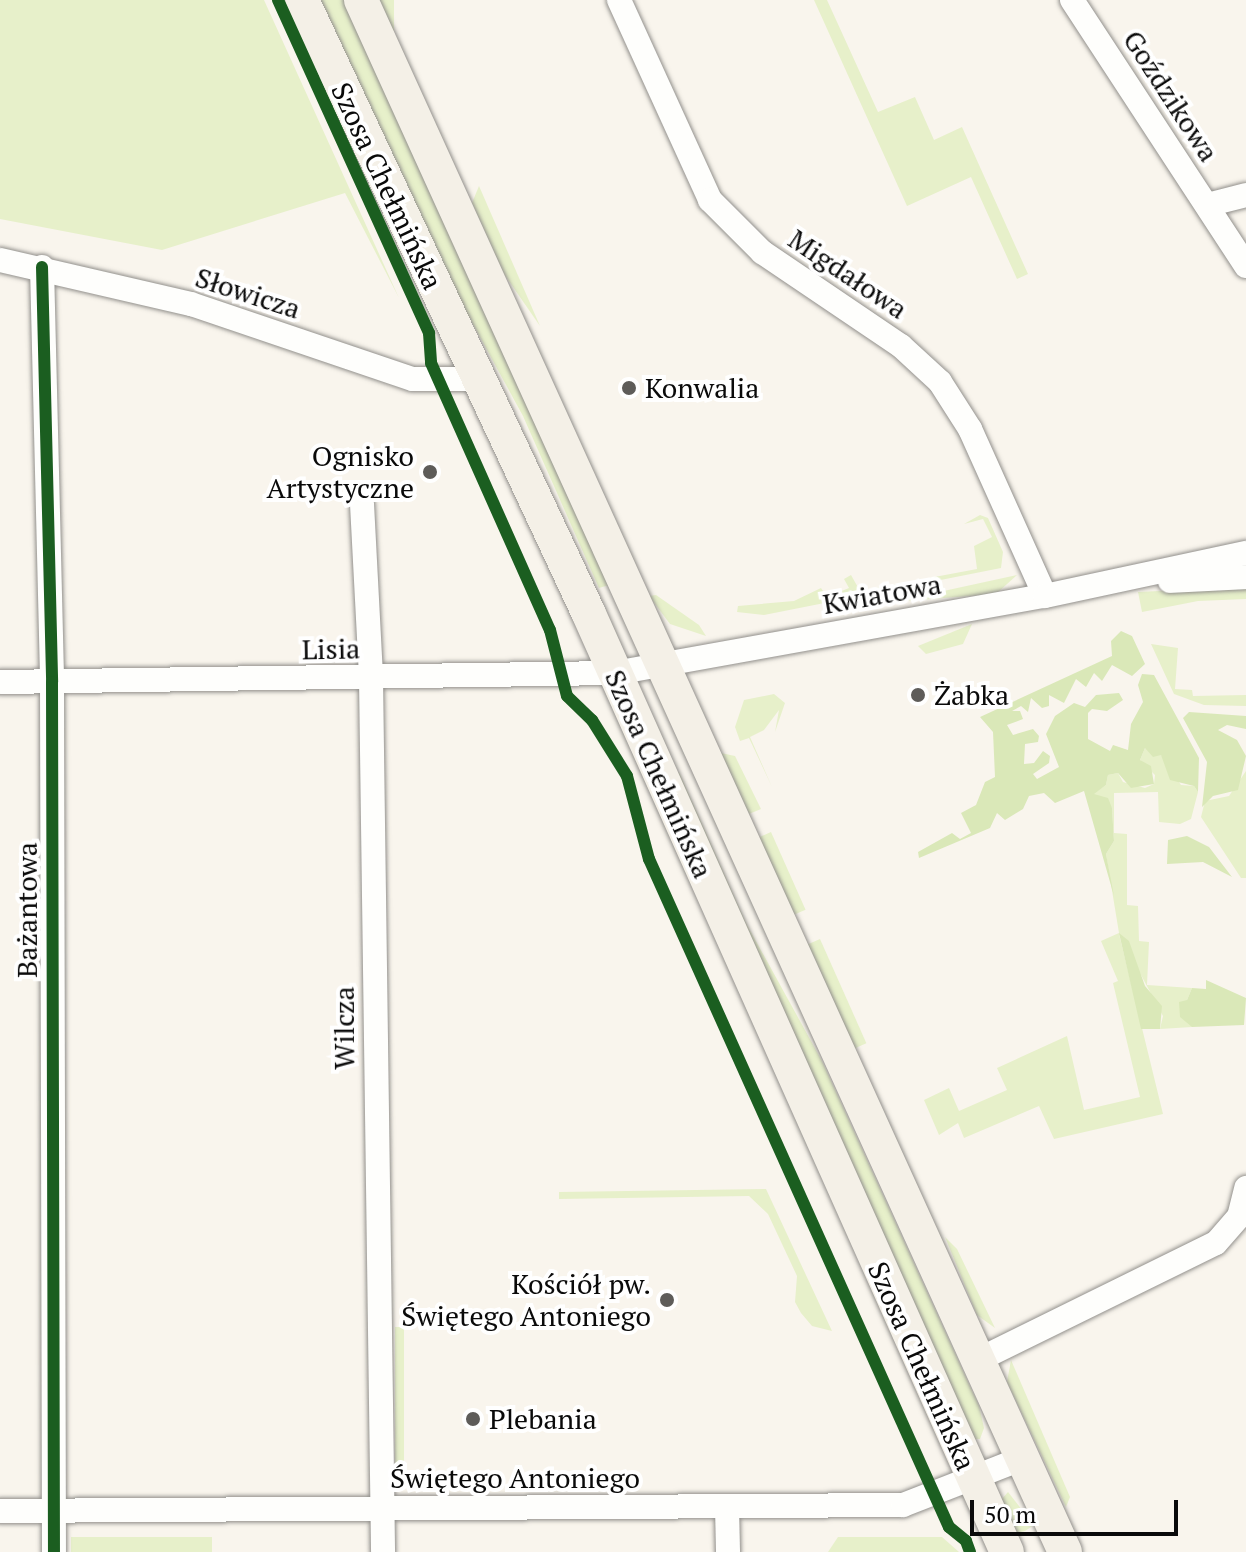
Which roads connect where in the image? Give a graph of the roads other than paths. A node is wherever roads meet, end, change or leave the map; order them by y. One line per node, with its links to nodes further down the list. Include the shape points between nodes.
1 (302, 0): 10 (main road, Szosa Chełmińska)
2 (361, 0): 16 (main road, Szosa Chełmińska)
3 (619, 0): 15 (street, Migdałowa, via 710,200 762,252 897,343 940,382 970,429)
4 (1072, 0): 6 (street, Goździkowa)
5 (1246, 195): 6 (street)
6 (1207, 205): 8 (street, Goździkowa)
7 (0, 260): 9 (street, Słowicza)
8 (1246, 266)
9 (42, 267): 10 (street, Słowicza, via 191,304 413,379); 20 (street, Bażantowa)
10 (475, 379): 17 (main road, Szosa Chełmińska)
11 (362, 504): 18 (street, Wilcza)
12 (1246, 553): 14 (street, Kwiatowa)
13 (1246, 577): 14 (street, Kwiatowa)
14 (1112, 582): 15 (street, Kwiatowa)
15 (1045, 596): 16 (street, Kwiatowa)
16 (662, 666): 17 (street, Lisia); 22 (main road, Szosa Chełmińska)
17 (615, 673): 18 (street, Lisia); 24 (main road, Szosa Chełmińska)
18 (371, 678): 20 (street, Lisia); 26 (street, Wilcza)
19 (0, 682): 20 (street, Lisia)
20 (52, 682): 28 (street, Bażantowa)
21 (1246, 1188): 22 (street, via 1239,1217 1216,1243)
22 (976, 1361): 23 (main road, Szosa Chełmińska)
23 (1021, 1459): 24 (street, Świętego Antoniego); 33 (main road, Szosa Chełmińska)
24 (973, 1478): 25 (street, Świętego Antoniego, via 903,1505); 32 (main road, Szosa Chełmińska)
25 (727, 1507): 26 (street, Świętego Antoniego); 31 (street)
26 (381, 1509): 28 (street, Świętego Antoniego); 30 (street, Wilcza)
27 (0, 1511): 28 (street, Świętego Antoniego)
28 (54, 1511): 29 (street, Bażantowa)
29 (54, 1552)
30 (383, 1552)
31 (728, 1552)
32 (1007, 1552)
33 (1065, 1552)

